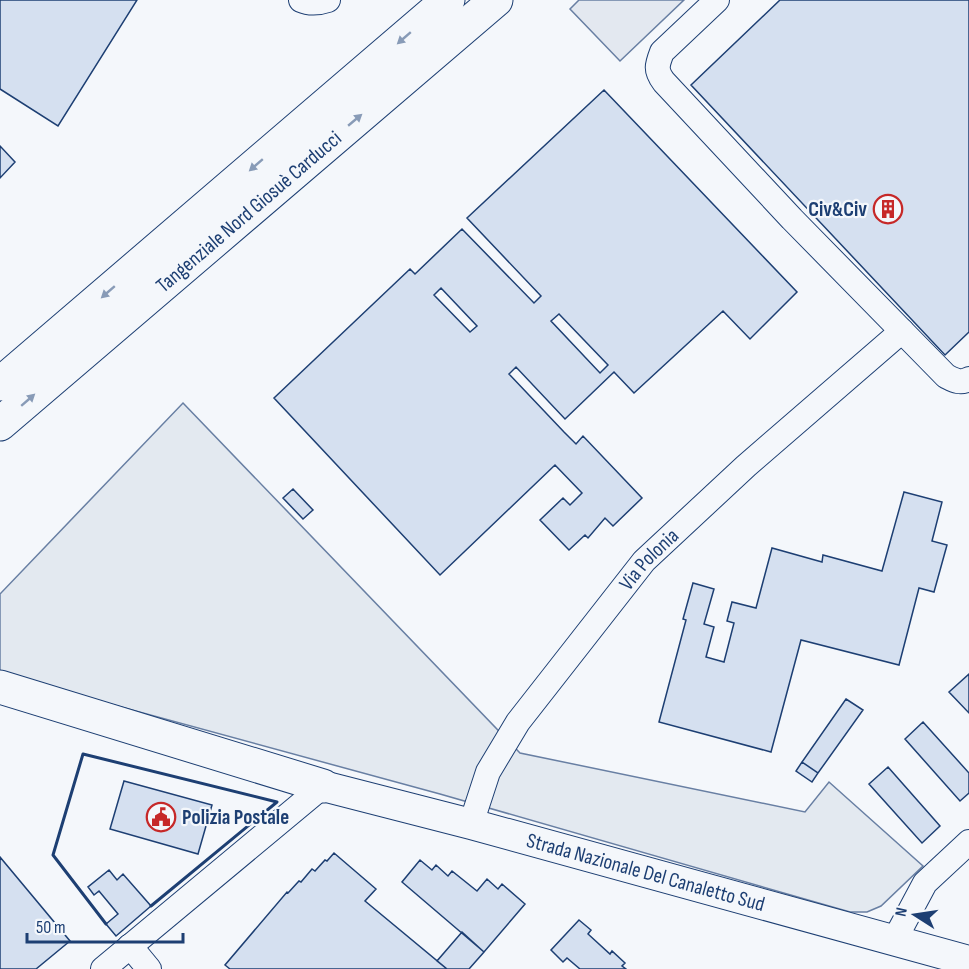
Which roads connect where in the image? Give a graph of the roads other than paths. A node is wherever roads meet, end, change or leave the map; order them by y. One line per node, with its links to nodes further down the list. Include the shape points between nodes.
1 (301, 0): 2 (street)
2 (328, 0)
3 (448, 0): 8 (highway, Tangenziale Nord Giosuè Carducci, one-way to 8)
4 (496, 0): 9 (highway, Tangenziale Nord Giosuè Carducci, one-way to 4)
5 (717, 0): 6 (street, via 662,52 658,74)
6 (894, 337): 7 (street, via 946,376 956,381); 13 (street, Via Polonia, via 644,561 518,722 488,772)
7 (969, 379)
8 (0, 384)
9 (0, 424)
10 (0, 687): 12 (highway)
11 (0, 710): 12 (highway)
12 (323, 786): 13 (main road, Strada Nazionale Del Canaletto Sud); 16 (street)
13 (471, 824): 15 (main road, Strada Nazionale Del Canaletto Sud)
14 (969, 842): 15 (street, via 925,883)
15 (894, 941): 17 (main road, Strada Nazionale Del Canaletto Sud)
16 (130, 946): 18 (street); 19 (street)
17 (958, 962)
18 (102, 969)
19 (149, 969)

